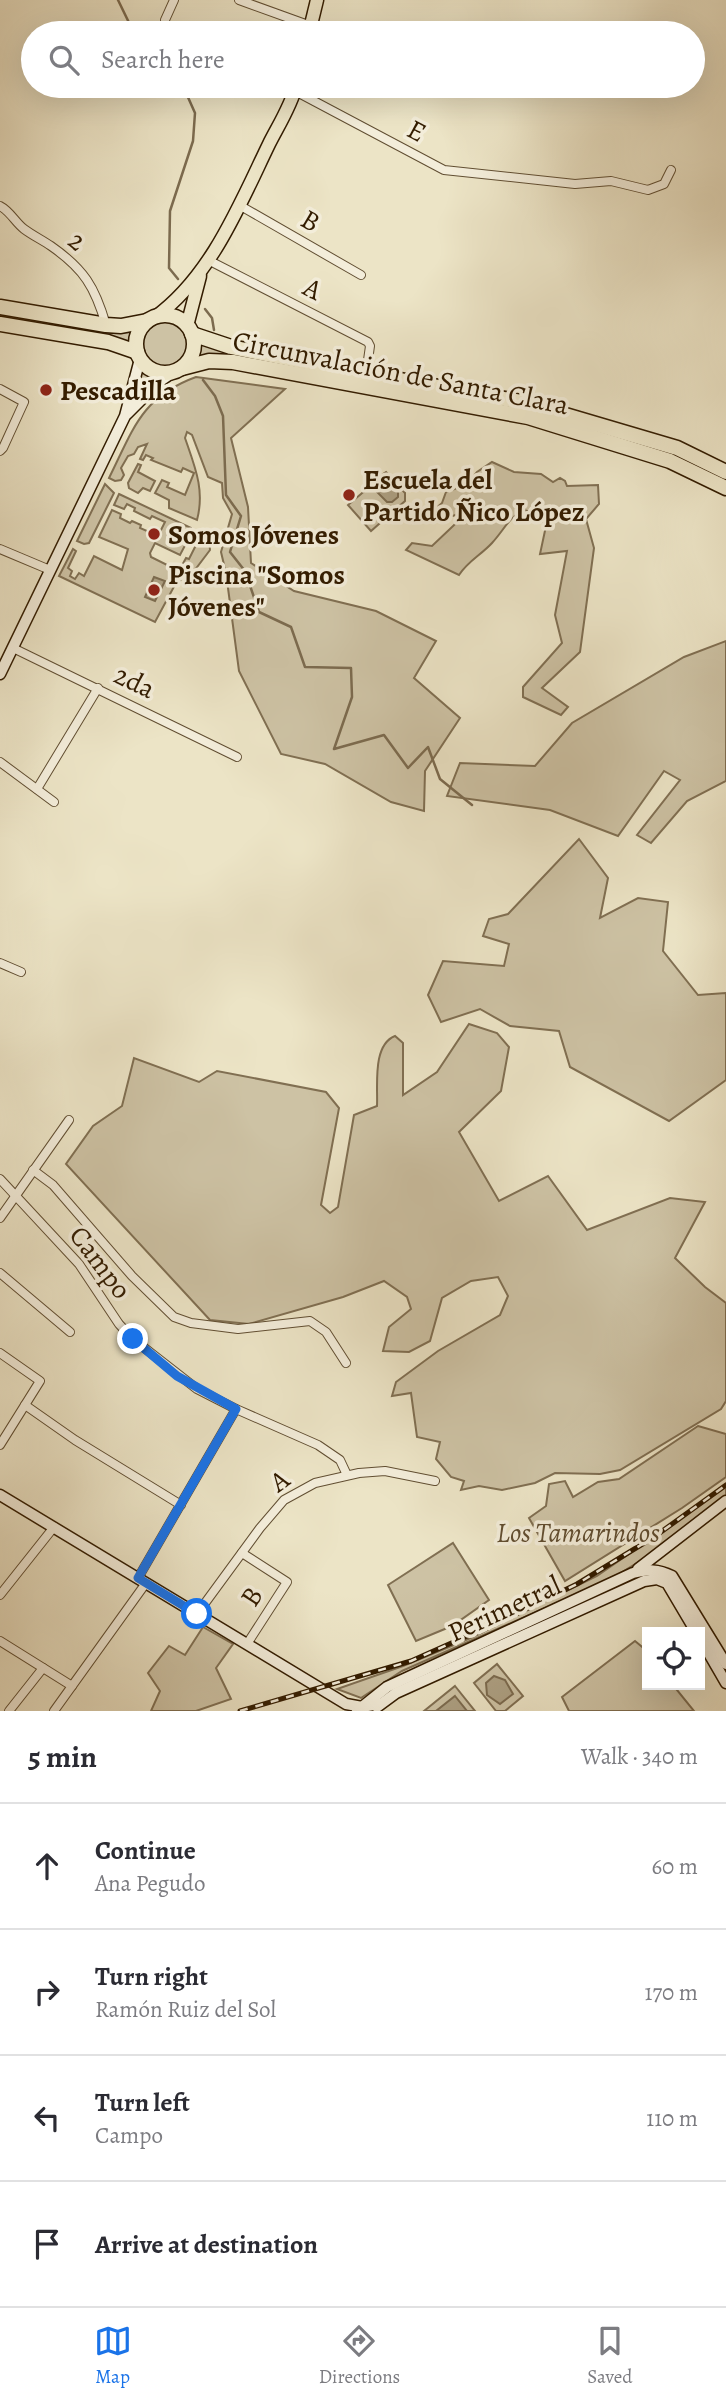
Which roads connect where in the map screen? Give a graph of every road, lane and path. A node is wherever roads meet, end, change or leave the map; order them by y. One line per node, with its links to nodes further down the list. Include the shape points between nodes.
1 (174, 0): 4 (street)
2 (239, 0): 5 (street)
3 (317, 0): 6 (main road)
4 (165, 20)
5 (289, 21)
6 (312, 21)
7 (290, 98): 10 (main road)
8 (313, 98): 9 (street, E, via 444,170 575,184 611,181 648,190 664,184)
9 (671, 170)
10 (239, 205): 12 (main road); 14 (street, B)
11 (0, 206): 18 (street, 2, via 90,282)
12 (208, 260): 13 (main road); 22 (street, A, via 368,342)
13 (201, 272): 16 (main road, via 169,307); 19 (main road)
14 (361, 275)
15 (0, 307): 18 (highway)
16 (151, 319): 18 (highway); 19 (highway, via 172,316); 20 (highway, via 138,335)
17 (0, 324): 20 (highway, via 108,342)
18 (106, 325)
19 (190, 330): 21 (highway, via 193,352); 22 (highway, Circunvalación de Santa Clara, via 231,347)
20 (139, 356): 21 (highway, via 155,371); 24 (main road)
21 (178, 369): 24 (main road); 27 (highway, Circunvalación de Santa Clara, via 198,362 233,362 528,417 670,461)
22 (366, 374): 26 (highway, Circunvalación de Santa Clara, via 521,402 677,449)
23 (0, 389): 25 (street, via 21,398 24,406)
24 (125, 415): 29 (main road)
25 (0, 451)
26 (726, 472)
27 (726, 488)
28 (0, 549): 29 (street)
29 (50, 570): 30 (main road)
30 (13, 648): 31 (main road); 32 (street, 2da)
31 (0, 674)
32 (98, 688): 33 (street, 2da); 35 (street)
33 (237, 757)
34 (0, 762): 35 (street)
35 (37, 789): 36 (street)
36 (54, 802)
37 (0, 963): 38 (street)
38 (21, 972)
39 (69, 1120): 40 (street)
40 (33, 1170): 42 (street); 47 (street, via 53,1185 174,1317 238,1329 310,1321 327,1332)
41 (0, 1179): 42 (street, Campo)
42 (15, 1195): 43 (street); 49 (street, Campo, via 79,1264 133,1339 177,1376)
43 (0, 1218)
44 (0, 1273): 45 (street)
45 (70, 1332)
46 (0, 1353): 48 (street, via 40,1381)
47 (346, 1363)
48 (25, 1405): 50 (street); 56 (street)
49 (236, 1409): 52 (street, Campo, via 318,1445 340,1460); 56 (street)
50 (4, 1431): 51 (street)
51 (0, 1445)
52 (347, 1475): 53 (street, A, via 384,1471); 58 (street, A, via 315,1483 284,1500)
53 (435, 1481)
54 (0, 1494): 57 (main road)
55 (726, 1501): 59 (main road, Perimetral, via 675,1542)
56 (181, 1505): 60 (street)
57 (54, 1527): 60 (main road); 61 (street)
58 (242, 1553): 62 (street, A); 65 (street, B, via 286,1582)
59 (663, 1571): 63 (main road); 66 (main road); 71 (main road, Perimetral); 71 (main road, Perimetral, via 633,1573 387,1688)
60 (142, 1581): 62 (main road); 70 (street)
61 (0, 1595)
62 (197, 1614): 65 (main road)
63 (693, 1627)
64 (0, 1641): 68 (street)
65 (247, 1644): 72 (main road, via 333,1696)
66 (718, 1650): 67 (main road); 69 (main road)
67 (726, 1664)
68 (43, 1668): 70 (street); 73 (street)
69 (726, 1683)
70 (72, 1686): 74 (street)
71 (368, 1708): 72 (main road)
72 (344, 1709)
73 (9, 1711)
74 (54, 1711)

